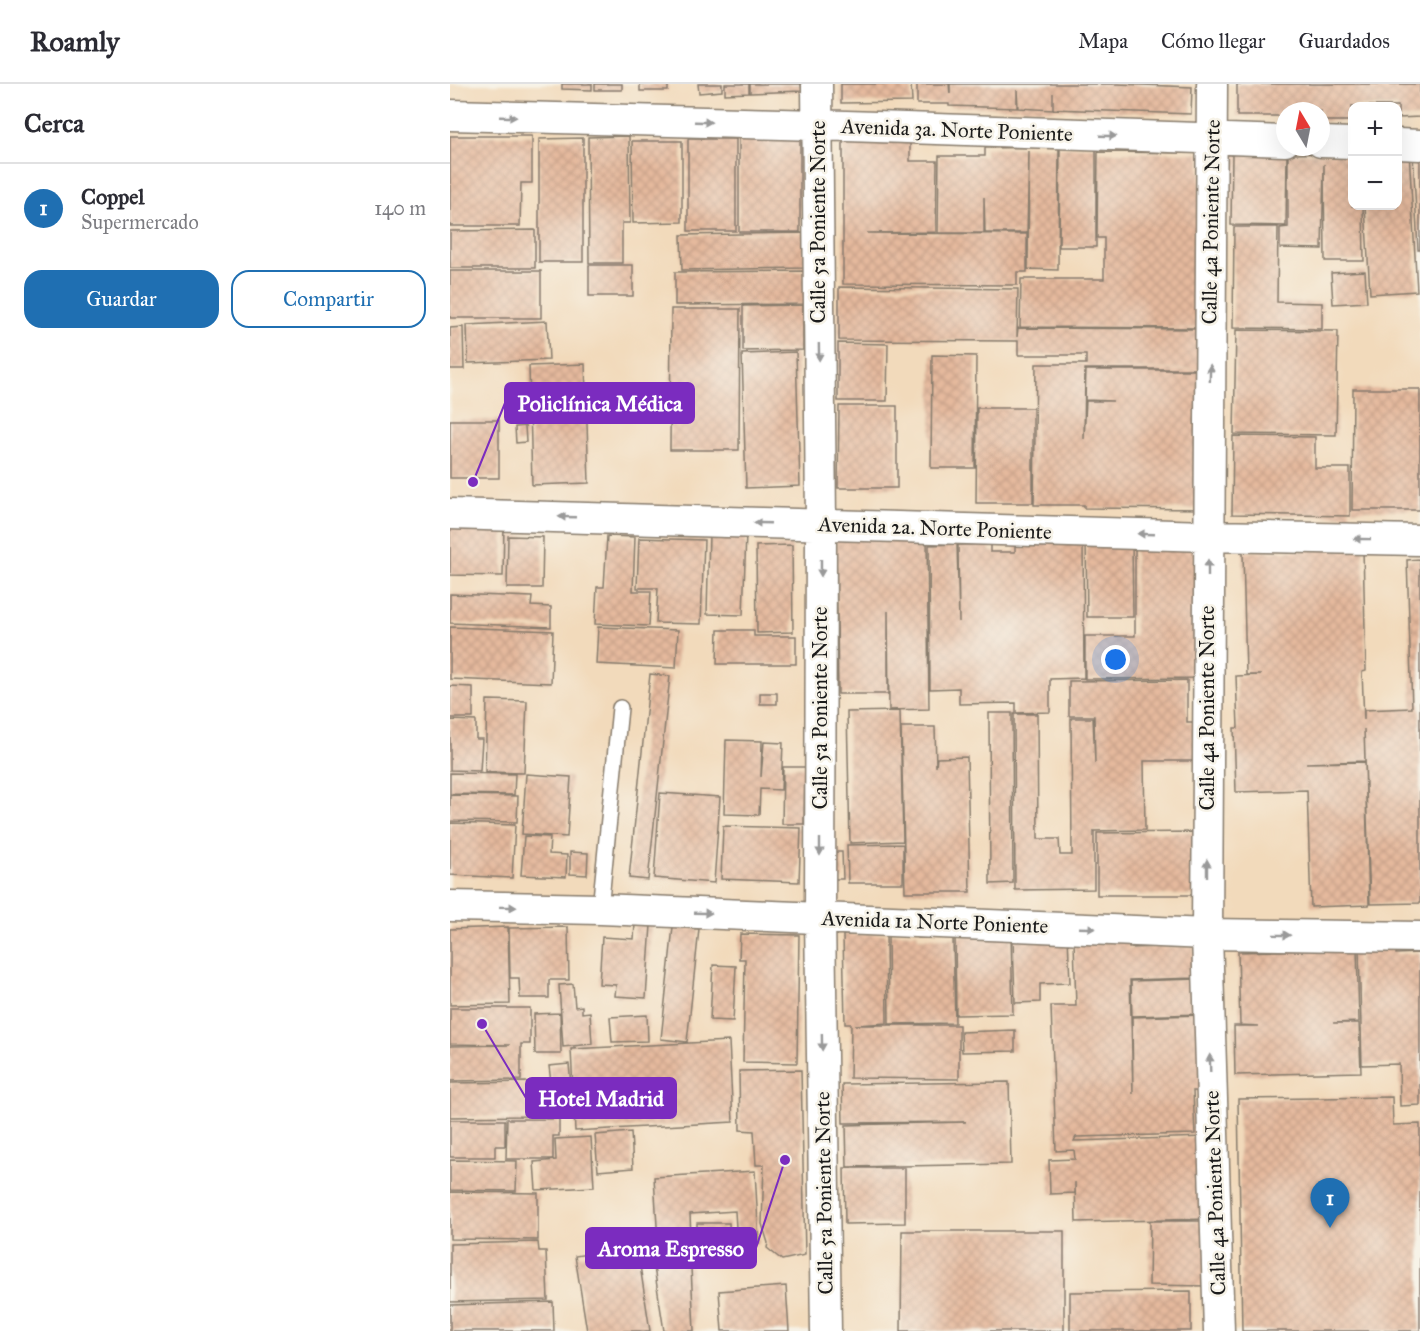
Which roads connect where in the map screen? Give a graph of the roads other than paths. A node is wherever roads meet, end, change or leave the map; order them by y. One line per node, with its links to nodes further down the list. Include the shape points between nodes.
1 (817, 84): 4 (street, Calle 5a Poniente Norte)
2 (1212, 84): 5 (street, Calle 4a Poniente Norte)
3 (450, 115): 4 (street, Avenida 3a. Norte Poniente, one-way to 4)
4 (817, 125): 5 (street, Avenida 3a. Norte Poniente, one-way to 5); 12 (street, Calle 5a Poniente Norte, one-way to 12)
5 (1212, 140): 6 (street, Avenida 3a. Norte Poniente); 13 (street, Calle 4a Poniente Norte, one-way to 5)
6 (1276, 141)
7 (1330, 142): 8 (street)
8 (1348, 143)
9 (1402, 144): 10 (street)
10 (1420, 145)
11 (450, 514): 12 (street, Avenida 2a. Norte Poniente, one-way to 11)
12 (821, 524): 13 (street, Avenida 2a. Norte Poniente, one-way to 12); 18 (street, Calle 5a Poniente Norte, one-way to 18)
13 (1208, 536): 14 (street, Avenida 2a. Norte Poniente, one-way to 13); 19 (street, Calle 4a Poniente Norte, one-way to 13)
14 (1420, 540)
15 (620, 708): 17 (lane)
16 (450, 906): 17 (street, Avenida 1a Norte Poniente, one-way to 17)
17 (600, 909): 18 (street, Avenida 1a Norte Poniente, one-way to 18)
18 (820, 917): 19 (street, Avenida 1a Norte Poniente, one-way to 19); 21 (street, Calle 5a Poniente Norte, one-way to 21)
19 (1206, 934): 20 (street, Avenida 1a Norte Poniente, one-way to 20); 22 (street, Calle 4a Poniente Norte, one-way to 19)
20 (1420, 937)
21 (826, 1331)
22 (1219, 1331)

